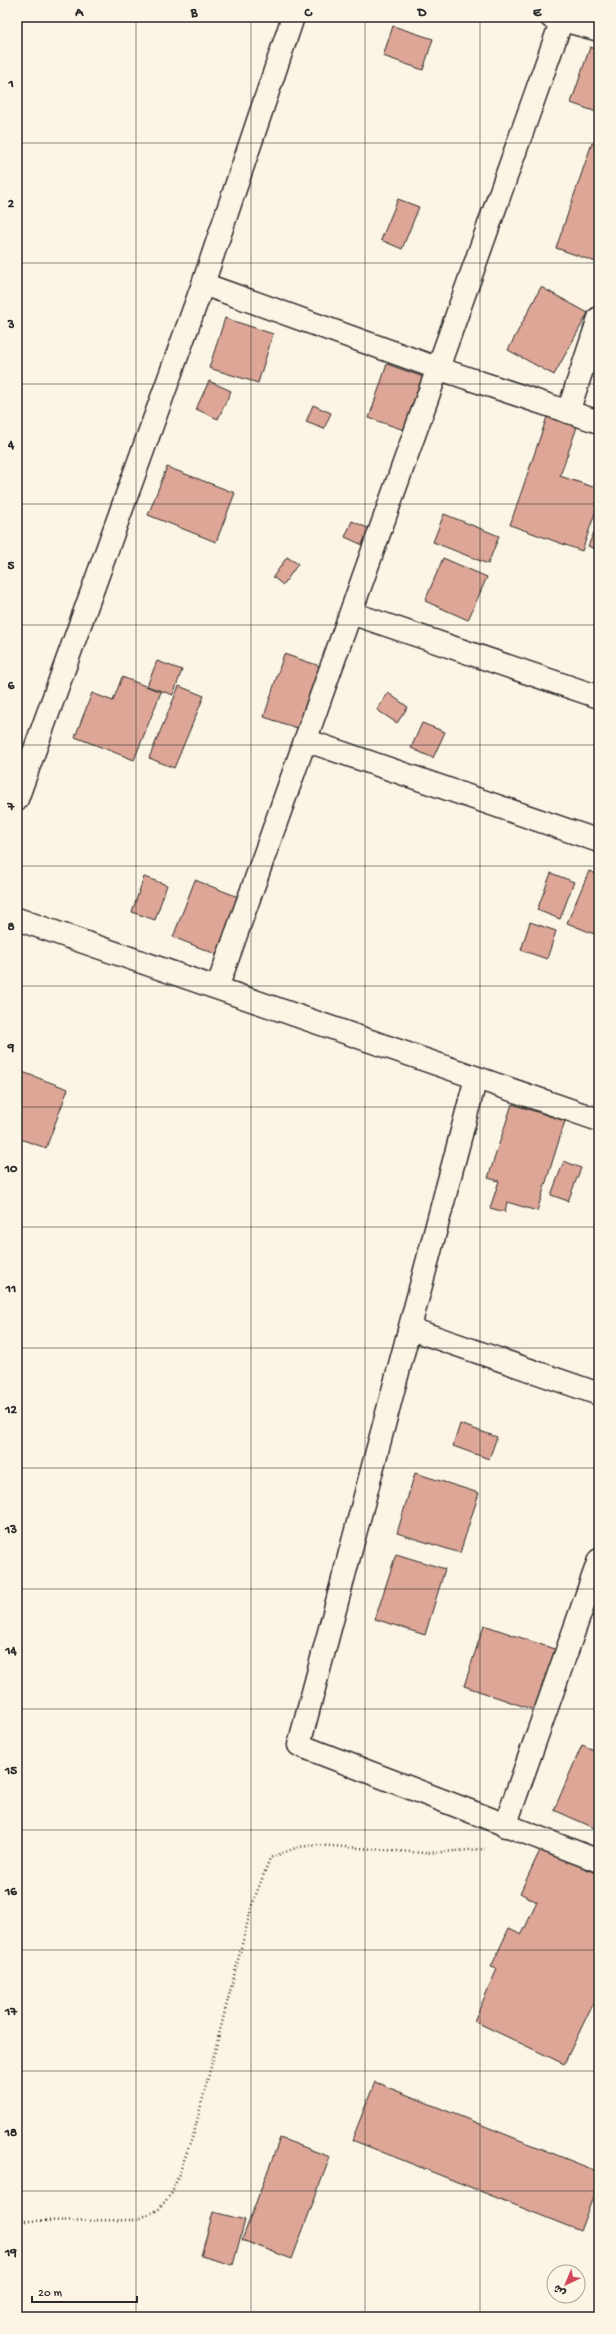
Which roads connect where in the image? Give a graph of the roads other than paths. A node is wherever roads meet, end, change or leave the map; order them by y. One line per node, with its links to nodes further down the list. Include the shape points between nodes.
1 (294, 17): 4 (street)
2 (558, 18): 3 (street); 6 (street)
3 (599, 30)
4 (203, 284): 6 (street); 12 (street)
5 (599, 318): 7 (street)
6 (438, 368): 7 (street); 9 (street)
7 (568, 412): 8 (street)
8 (599, 422)
9 (351, 613): 10 (street); 11 (street)
10 (599, 697)
11 (306, 740): 13 (street); 15 (street)
12 (17, 800)
13 (599, 841)
14 (17, 919): 15 (street)
15 (217, 988): 16 (street)
16 (476, 1078): 17 (street); 18 (street)
17 (599, 1120)
18 (411, 1329): 19 (street); 21 (street, via 300,1745)
19 (599, 1394)
20 (599, 1560): 21 (street)
21 (505, 1826): 22 (street)
22 (599, 1861)

